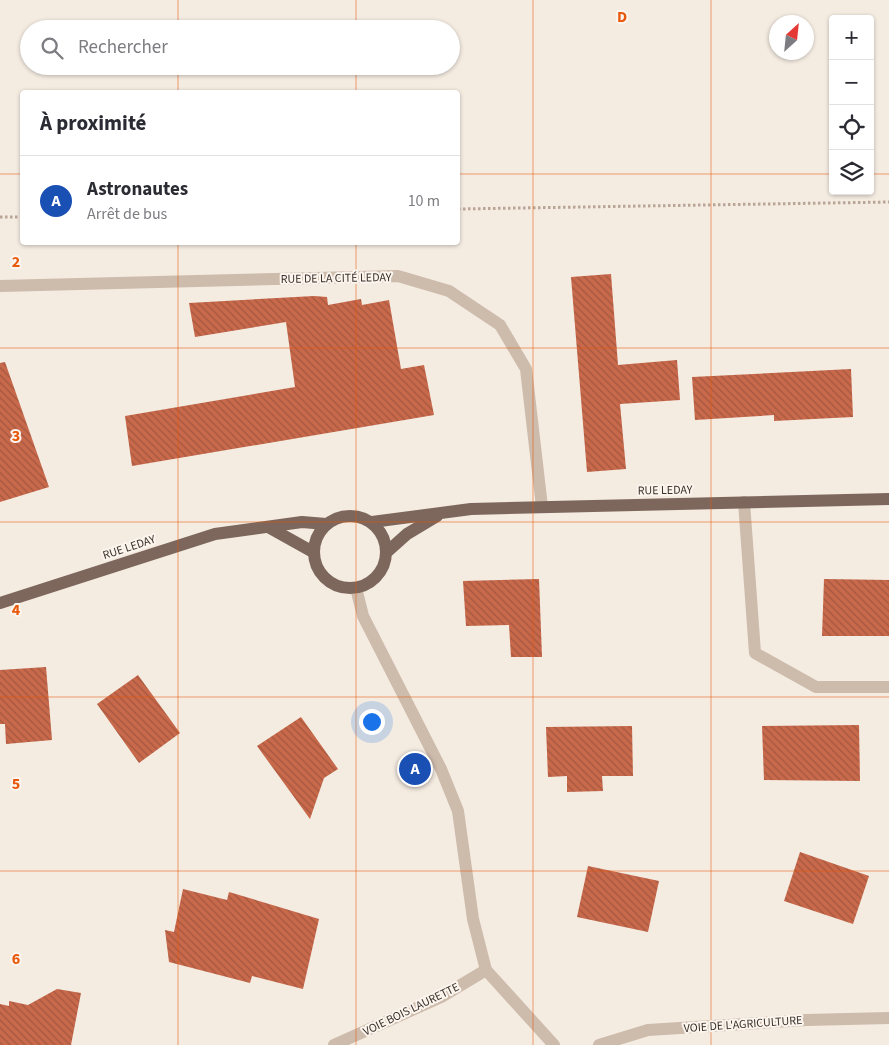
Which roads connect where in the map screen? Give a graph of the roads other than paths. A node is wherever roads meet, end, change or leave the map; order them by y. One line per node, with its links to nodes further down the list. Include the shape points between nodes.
1 (0, 286): 4 (street, RUE DE LA CITÉ LEDAY, via 398,276 449,292 500,325 526,369)
2 (889, 499): 3 (main road, RUE LEDAY)
3 (744, 502): 4 (main road, RUE LEDAY); 13 (street, via 755,653 816,687)
4 (542, 507): 5 (main road, RUE LEDAY, via 471,509)
5 (442, 514): 6 (main road, RUE LEDAY); 9 (main road, RUE LEDAY, via 407,534)
6 (372, 522): 7 (main road, via 357,516 340,516); 9 (main road, via 383,534)
7 (326, 524): 8 (main road, RUE LEDAY, via 302,522); 10 (main road, via 316,537)
8 (270, 528): 10 (main road); 12 (main road, RUE LEDAY, via 215,534)
9 (388, 551): 11 (main road, via 384,568 372,581)
10 (313, 552): 11 (main road, via 317,568 326,580 340,588)
11 (356, 588): 14 (street, via 363,616 441,769 458,811 473,919)
12 (0, 602)
13 (889, 687)
14 (486, 970): 16 (street, VOIE BOIS LAURETTE, via 441,997); 17 (street)
15 (889, 1018): 18 (street, VOIE DE L'AGRICULTURE, via 648,1030)
16 (334, 1045)
17 (554, 1045)
18 (599, 1045)

